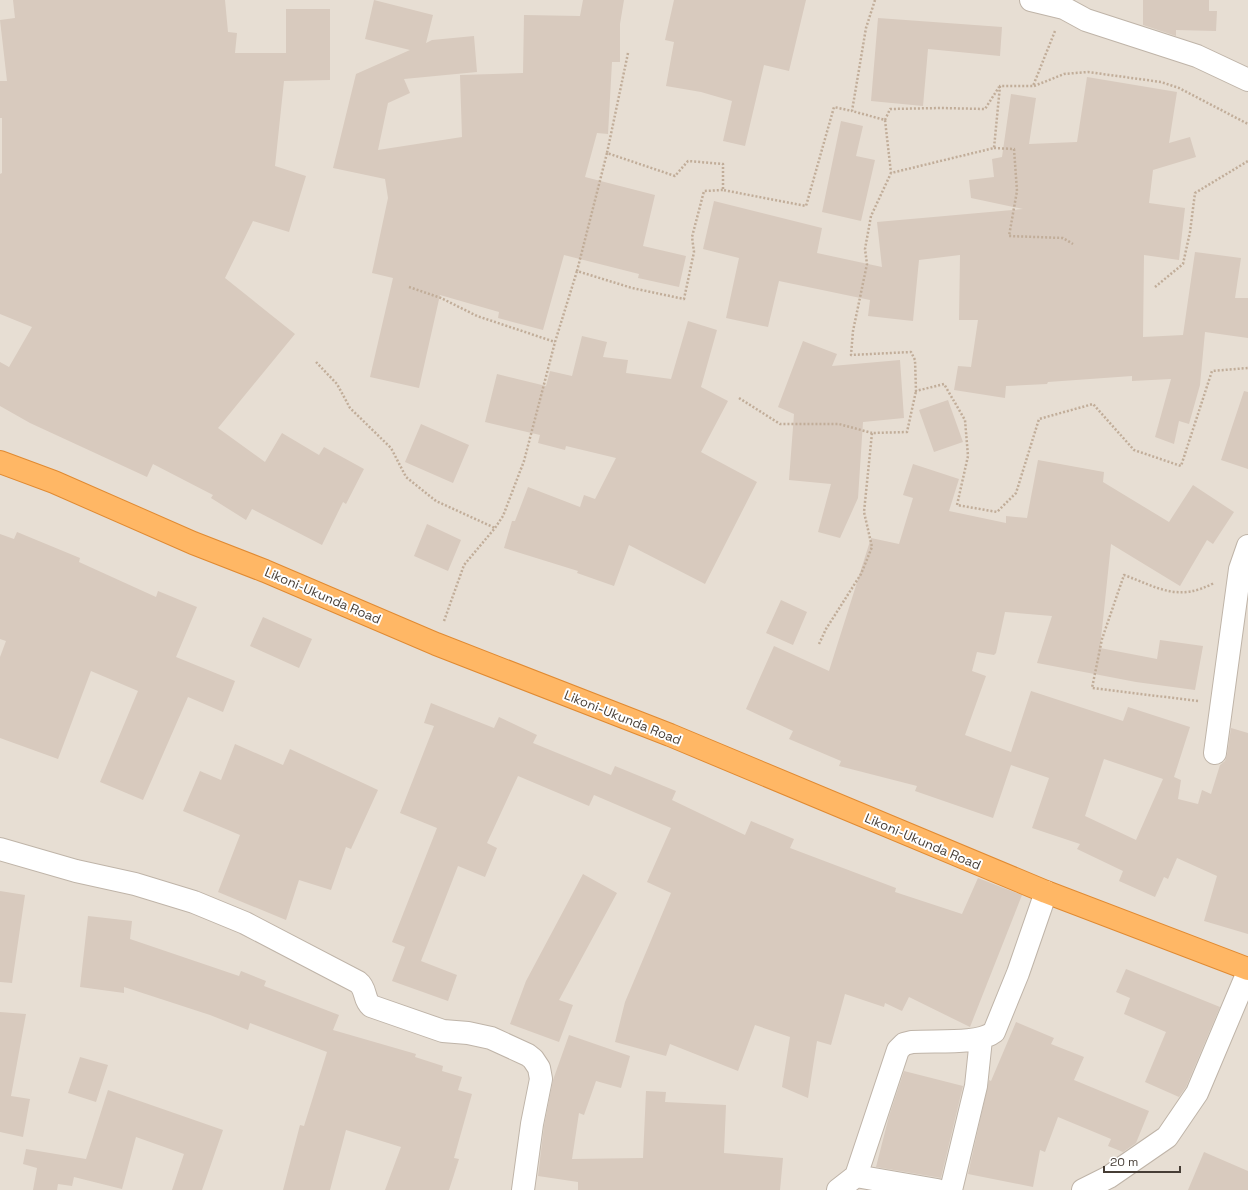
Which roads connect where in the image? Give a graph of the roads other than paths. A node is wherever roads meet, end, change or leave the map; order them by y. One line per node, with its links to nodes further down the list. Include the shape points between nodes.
1 (1031, 0): 2 (street, via 1064,8 1086,20 1197,56)
2 (1248, 80)
3 (0, 462): 7 (highway, Likoni-Ukunda Road, via 54,482 436,644 670,735)
4 (1248, 546): 5 (street, via 1240,568)
5 (1215, 753)
6 (0, 848): 11 (street, via 76,871 136,884 225,914 358,982 364,988 366,1000 371,1006 443,1031 490,1038 528,1055 539,1068 540,1079)
7 (1046, 892): 8 (highway, Likoni-Ukunda Road); 9 (street, via 994,1032)
8 (1248, 970): 15 (street, via 1197,1093 1167,1137 1109,1177)
9 (982, 1039): 10 (street, via 912,1042 904,1044 898,1050); 14 (street, via 976,1086)
10 (856, 1176): 12 (street); 13 (street)
11 (524, 1190)
12 (838, 1190)
13 (938, 1190)
14 (951, 1190)
15 (1082, 1190)

